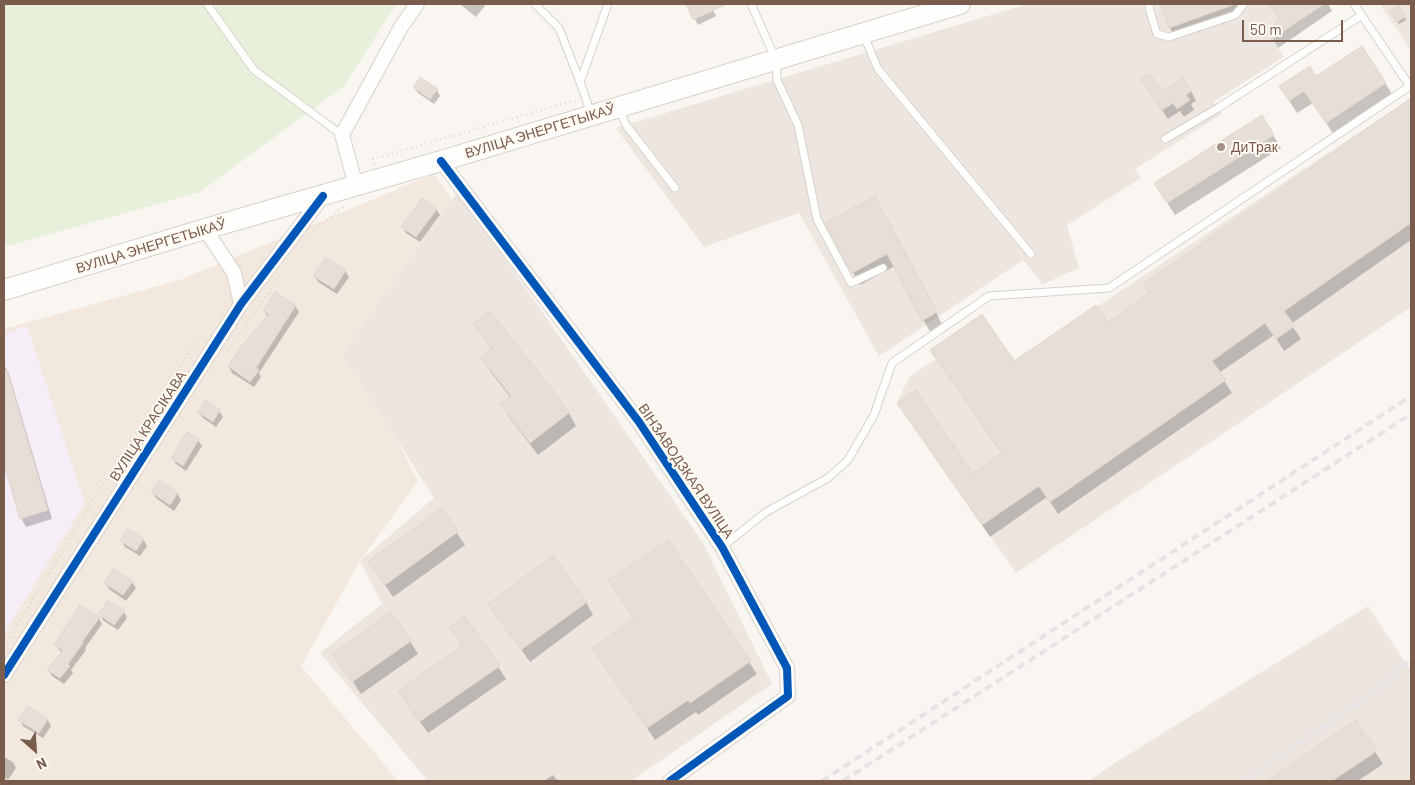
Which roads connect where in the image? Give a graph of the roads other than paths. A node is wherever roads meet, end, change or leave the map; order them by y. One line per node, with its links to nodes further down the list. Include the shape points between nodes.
1 (208, 4): 17 (lane, via 254,70)
2 (417, 4): 17 (street)
3 (535, 4): 13 (lane, via 559,28)
4 (608, 4): 13 (lane)
5 (751, 4): 12 (lane)
6 (960, 4): 11 (main road, ВУЛІЦА ЭНЕРГЕТЫКАЎ)
7 (1150, 4): 8 (lane, via 1157,34 1169,37 1235,15)
8 (1244, 4)
9 (1354, 4): 10 (lane)
10 (1362, 15): 14 (lane); 18 (lane)
11 (863, 33): 12 (main road, ВУЛІЦА ЭНЕРГЕТЫКАЎ); 24 (lane, via 878,69)
12 (776, 60): 15 (main road, ВУЛІЦА ЭНЕРГЕТЫКАЎ); 25 (lane, via 777,80 798,125 817,219 852,283)
13 (580, 82): 16 (lane)
14 (1410, 87): 28 (lane, via 1108,288 989,296 892,363 874,416 848,460 828,478 766,512)
15 (619, 107): 16 (main road, ВУЛІЦА ЭНЕРГЕТЫКАЎ); 21 (lane, via 626,125)
16 (589, 108): 19 (main road, ВУЛІЦА ЭНЕРГЕТЫКАЎ)
17 (342, 135): 20 (street)
18 (1165, 139)
19 (441, 161): 20 (main road, ВУЛІЦА ЭНЕРГЕТЫКАЎ); 28 (street, ВІНЗАВОДЗКАЯ ВУЛІЦА, via 639,422)
20 (356, 186): 22 (main road, ВУЛІЦА ЭНЕРГЕТЫКАЎ)
21 (675, 188)
22 (323, 196): 23 (main road, ВУЛІЦА ЭНЕРГЕТЫКАЎ); 27 (street, ВУЛІЦА КРАСІКАВА)
23 (205, 229): 26 (main road, ВУЛІЦА ЭНЕРГЕТЫКАЎ); 27 (street, via 234,274)
24 (1031, 254)
25 (883, 268)
26 (4, 290)
27 (240, 304): 29 (street, ВУЛІЦА КРАСІКАВА)
28 (722, 546): 30 (street, ВІНЗАВОДЗКАЯ ВУЛІЦА, via 787,668 788,696)
29 (4, 675)
30 (670, 781)

